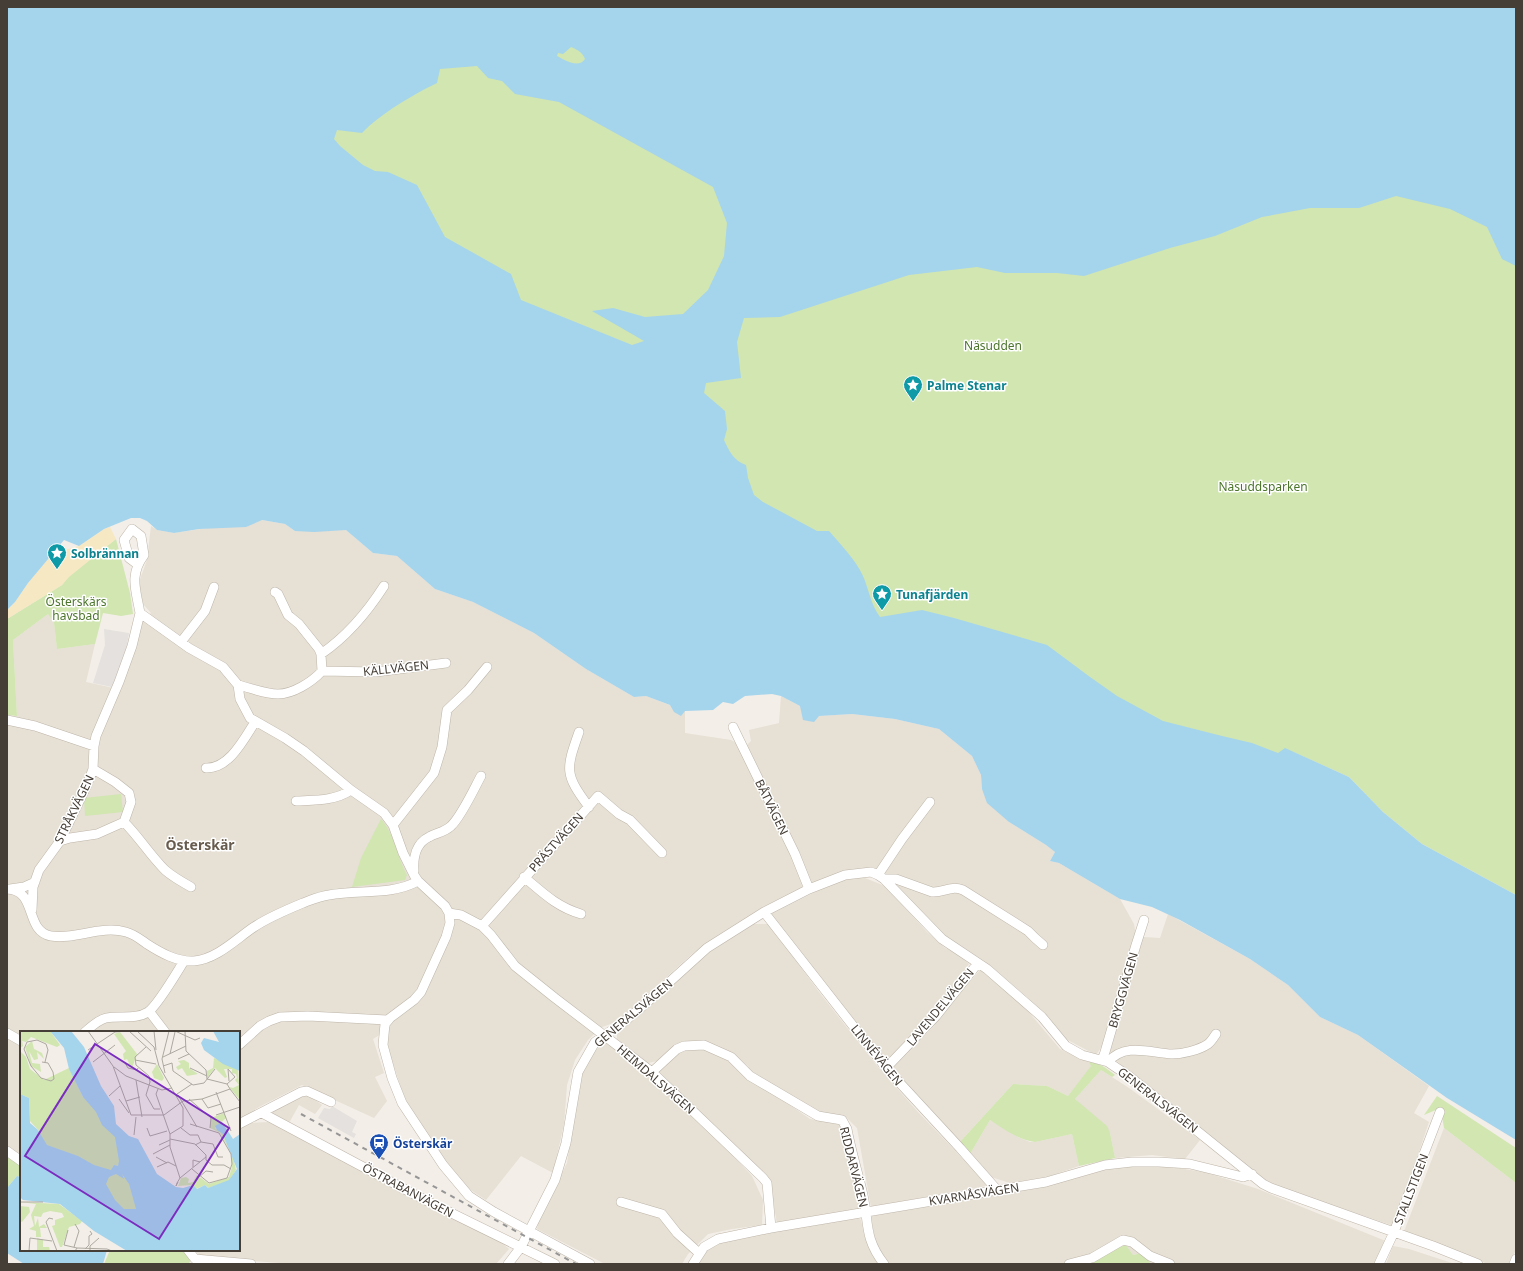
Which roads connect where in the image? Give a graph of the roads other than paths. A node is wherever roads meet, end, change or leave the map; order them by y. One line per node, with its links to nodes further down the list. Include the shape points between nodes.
1 (137, 564): 5 (street, via 134,582)
2 (384, 586): 7 (street, via 362,615)
3 (214, 587): 6 (street, via 205,611)
4 (276, 592): 7 (street, via 288,615)
5 (140, 613): 6 (street); 16 (street, STRÅKVÄGEN, via 120,682 99,728)
6 (181, 642): 11 (street, via 217,663)
7 (321, 654): 10 (street)
8 (446, 663): 10 (street, KÄLLVÄGEN, via 376,672)
9 (487, 667): 25 (street, via 447,710 442,747 434,774)
10 (322, 671): 11 (street, via 298,688 280,694)
11 (238, 685): 13 (street, via 243,706)
12 (7, 720): 16 (street, via 35,726)
13 (255, 722): 17 (street, via 225,762); 20 (street, via 304,751)
14 (733, 727): 34 (street, BÅTVÄGEN, via 795,854)
15 (579, 732): 23 (street, PRÄSTVÄGEN, via 569,760 569,773)
16 (94, 746): 18 (street, STRÅKVÄGEN)
17 (206, 768)
18 (94, 769): 24 (street, via 129,793 131,802); 26 (street, STRÅKVÄGEN)
19 (481, 776): 30 (street, via 451,827 422,842 413,861)
20 (351, 790): 21 (street, via 342,796); 25 (street, via 384,813)
21 (296, 801)
22 (930, 802): 29 (street, via 902,839)
23 (588, 806): 27 (street, PRÄSTVÄGEN, via 598,796 630,820); 28 (street, PRÄSTVÄGEN)
24 (124, 822): 26 (street, via 97,834); 32 (street, via 164,869)
25 (393, 825): 30 (street)
26 (60, 841): 31 (street, STRÅKVÄGEN, via 42,864)
27 (662, 853)
28 (524, 877): 38 (street, PRÄSTVÄGEN, via 555,903); 40 (street, PRÄSTVÄGEN)
29 (881, 877): 34 (street, GENERALSVÄGEN, via 871,872 845,875); 41 (street, via 896,879 932,892 950,888 963,890 1028,931); 43 (street, GENERALSVÄGEN, via 942,939)
30 (416, 878): 37 (street); 42 (street, via 399,888 330,894 316,898 265,920 216,954 200,960)
31 (35, 882): 33 (street); 35 (street, STRÅKVÄGEN)
32 (191, 888)
33 (8, 889): 35 (street, via 20,893)
34 (809, 889): 36 (street, GENERALSVÄGEN)
35 (32, 911): 42 (street, via 33,921 46,935 113,930 124,932)
36 (764, 912): 50 (street, GENERALSVÄGEN, via 707,948 644,1005); 54 (street, LINNÉVÄGEN)
37 (449, 913): 40 (street, HEIMDALSVÄGEN, via 461,915); 45 (street, via 450,923 446,936 421,992)
38 (581, 914)
39 (1144, 920): 53 (street, BRYGGVÄGEN)
40 (482, 926): 50 (street, HEIMDALSVÄGEN, via 515,966)
41 (1043, 945)
42 (184, 961): 44 (street)
43 (978, 963): 53 (street, GENERALSVÄGEN, via 1042,1017 1066,1046 1082,1055); 54 (street, LAVENDELVÄGEN, via 936,1016)
44 (148, 1011): 46 (street, via 138,1016 106,1018); 47 (street)
45 (387, 1020): 52 (street, via 280,1017 260,1026); 67 (street, via 383,1045 396,1089 411,1118 469,1196)
46 (86, 1031)
47 (164, 1031)
48 (7, 1033): 51 (street)
49 (1216, 1034): 53 (street, via 1209,1044 1182,1053 1135,1050 1120,1053)
50 (604, 1035): 55 (street, HEIMDALSVÄGEN); 67 (street, GENERALSVÄGEN, via 595,1042 578,1072 563,1157 555,1180)
51 (20, 1040)
52 (240, 1044)
53 (1105, 1061): 62 (street, GENERALSVÄGEN, via 1130,1077)
54 (886, 1068): 63 (street, LINNÉVÄGEN)
55 (652, 1072): 65 (street, RIDDARVÄGEN, via 677,1049 704,1045 731,1057 750,1076 818,1116 842,1120 847,1129); 66 (street, HEIMDALSVÄGEN, via 766,1183)
56 (331, 1102): 58 (street, via 307,1091 295,1094)
57 (1440, 1112): 68 (street, STALLSTIGEN)
58 (262, 1113): 59 (street); 69 (street, ÖSTRABANVÄGEN, via 425,1200)
59 (240, 1124)
60 (7, 1151): 61 (street)
61 (20, 1160)
62 (1252, 1174): 63 (street, KVARNÅSVÄGEN, via 1242,1177 1190,1164 1132,1162 1105,1165 1046,1182); 68 (street, GENERALSVÄGEN, via 1271,1188)
63 (998, 1191): 65 (street, KVARNÅSVÄGEN)
64 (621, 1202): 71 (street, via 662,1214 677,1233)
65 (866, 1213): 66 (street, KVARNÅSVÄGEN); 78 (street, RIDDARVÄGEN, via 870,1240)
66 (771, 1228): 71 (street, KVARNÅSVÄGEN, via 718,1239)
67 (530, 1231): 69 (street, GENERALSVÄGEN); 76 (street)
68 (1394, 1232): 81 (street, STALLSTIGEN); 82 (street, GENERALSVÄGEN)
69 (521, 1247): 74 (street, GENERALSVÄGEN); 75 (street, ÖSTRABANVÄGEN)
70 (189, 1251): 73 (street, via 195,1259)
71 (699, 1253): 77 (street, KVARNÅSVÄGEN)
72 (1516, 1259): 83 (street)
73 (251, 1264)
74 (508, 1264)
75 (555, 1264)
76 (590, 1264)
77 (693, 1264)
78 (884, 1264)
79 (1069, 1264): 80 (street, via 1092,1258 1123,1240 1132,1242 1150,1256)
80 (1170, 1264)
81 (1380, 1264)
82 (1478, 1264)
83 (1514, 1264)

